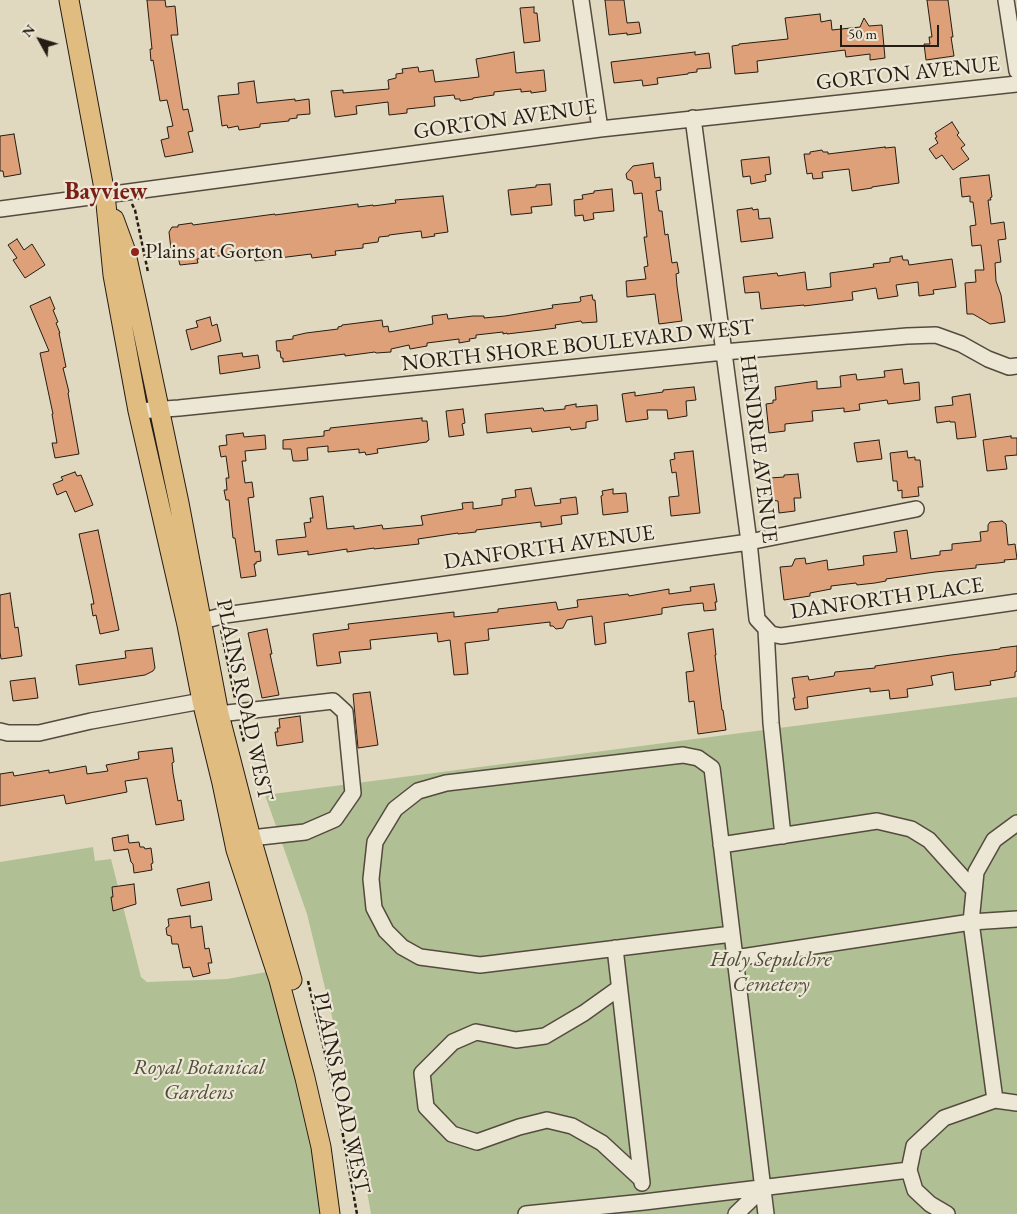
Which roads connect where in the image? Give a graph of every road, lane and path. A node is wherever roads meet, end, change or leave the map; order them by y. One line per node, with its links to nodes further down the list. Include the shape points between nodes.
1 (69, 0): 8 (main road, PLAINS ROAD WEST)
2 (581, 0): 7 (street)
3 (1006, 0): 4 (street)
4 (1017, 71)
5 (1017, 84): 6 (street, GORTON AVENUE)
6 (693, 118): 7 (street, GORTON AVENUE); 10 (street, HENDRIE AVENUE)
7 (600, 129): 8 (street, GORTON AVENUE)
8 (105, 194): 9 (street, GORTON AVENUE); 12 (main road, PLAINS ROAD WEST, via 125,249); 13 (main road, PLAINS ROAD WEST, via 112,275)
9 (0, 210)
10 (724, 352): 11 (street, NORTH SHORE BOULEVARD WEST, via 936,335 988,359 1009,367); 12 (street, NORTH SHORE BOULEVARD WEST); 15 (street, HENDRIE AVENUE)
11 (1017, 366)
12 (159, 410): 13 (street, NORTH SHORE BOULEVARD WEST); 17 (main road, PLAINS ROAD WEST, via 179,503)
13 (138, 411): 17 (main road, PLAINS ROAD WEST)
14 (916, 509): 15 (street, DANFORTH AVENUE)
15 (749, 542): 17 (street, DANFORTH AVENUE, via 225,615); 18 (street, HENDRIE AVENUE, via 757,618)
16 (1017, 602): 18 (street, DANFORTH PLACE, via 781,636 770,634)
17 (194, 623): 19 (main road, PLAINS ROAD WEST); 20 (main road, PLAINS ROAD WEST)
18 (766, 629): 23 (street, HENDRIE AVENUE)
19 (202, 701): 21 (street, via 39,732); 39 (main road, PLAINS ROAD WEST, via 236,850 279,980 305,1078 321,1147)
20 (219, 714): 24 (main road, PLAINS ROAD WEST); 24 (street, via 334,702 346,712 353,793 334,820 305,832)
21 (0, 731)
22 (1017, 823): 26 (street, via 994,840 976,872)
23 (782, 836): 25 (street); 26 (street, via 876,821 911,829 929,840)
24 (251, 838): 40 (main road, PLAINS ROAD WEST, via 297,1001 326,1120)
25 (721, 845): 29 (street); 30 (street, via 712,768 698,758 683,755 446,783 418,791 395,809 375,842 371,879 374,908 386,931 402,947 420,957 480,965)
26 (974, 890): 28 (street)
27 (1017, 919): 28 (street)
28 (970, 922): 31 (street); 33 (street)
29 (732, 934): 30 (street); 31 (street)
30 (615, 948): 32 (street)
31 (735, 958): 37 (street)
32 (619, 988): 36 (street); 36 (street, via 544,1036 516,1040 476,1032 453,1042 422,1073 426,1106 452,1134 477,1142 547,1120 572,1126 602,1143)
33 (994, 1100): 34 (street); 35 (street, via 944,1118 914,1146)
34 (1017, 1103)
35 (910, 1170): 37 (street); 44 (street, via 915,1190)
36 (642, 1179): 38 (street)
37 (763, 1188): 38 (street); 42 (street); 43 (street)
38 (644, 1202): 41 (street)
39 (330, 1214)
40 (343, 1214)
41 (526, 1214)
42 (736, 1214)
43 (766, 1214)
44 (947, 1214)

